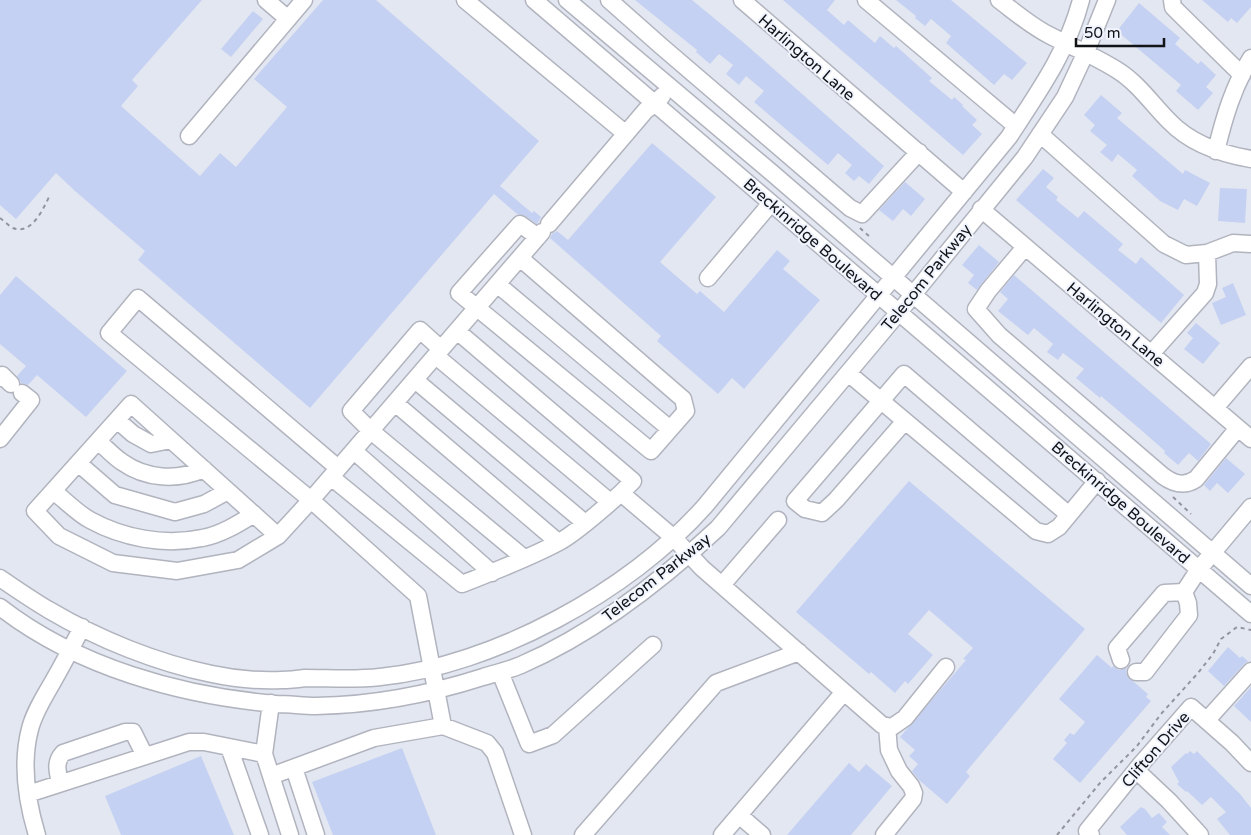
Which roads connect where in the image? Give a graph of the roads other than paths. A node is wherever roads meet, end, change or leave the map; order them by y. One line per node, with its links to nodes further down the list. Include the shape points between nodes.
1 (267, 0): 13 (street)
2 (304, 0): 13 (street)
3 (465, 0): 21 (street)
4 (534, 0): 19 (street, Breckinridge Boulevard)
5 (568, 0): 18 (street, Breckinridge Boulevard)
6 (609, 0): 25 (street, via 843,202 862,214)
7 (742, 0): 25 (street, Harlington Lane)
8 (866, 0): 20 (street)
9 (999, 0): 14 (street, via 1028,23)
10 (1081, 0): 14 (street, Telecom Parkway)
11 (1107, 0): 15 (street, Telecom Parkway)
12 (1172, 0): 17 (street, via 1181,15)
13 (288, 19): 23 (street)
14 (1065, 43): 15 (street); 20 (street, Telecom Parkway, via 1047,80)
15 (1086, 52): 22 (street, Telecom Parkway, via 1065,97); 24 (street, via 1119,71 1170,123)
16 (1251, 58): 17 (street)
17 (1242, 75): 24 (street, via 1223,121)
18 (670, 87): 19 (street); 36 (street, Breckinridge Boulevard)
19 (656, 104): 21 (street, via 646,110); 28 (street, Breckinridge Boulevard)
20 (1016, 126): 27 (street, Telecom Parkway)
21 (626, 134): 30 (street)
22 (1040, 134): 29 (street, Telecom Parkway); 33 (street, via 1164,244 1186,255)
23 (189, 136)
24 (1216, 151): 26 (street)
25 (918, 152): 27 (street, Harlington Lane)
26 (1251, 159)
27 (964, 192): 36 (street, Telecom Parkway)
28 (771, 203): 35 (street); 38 (street, Breckinridge Boulevard)
29 (981, 209): 32 (street, Harlington Lane); 39 (street, Telecom Parkway)
30 (543, 231): 34 (street); 40 (street, via 520,224 459,293)
31 (1251, 244): 33 (street, via 1233,243)
32 (1025, 247): 44 (street, Harlington Lane); 53 (street, via 976,309 999,335 1163,476 1176,483 1190,483)
33 (1207, 253): 44 (street, via 1208,284 1204,294)
34 (520, 258): 37 (street); 54 (street, via 683,399 686,411)
35 (708, 278)
36 (894, 278): 38 (street, Telecom Parkway); 39 (street, Breckinridge Boulevard)
37 (498, 284): 40 (street); 54 (street)
38 (879, 295): 41 (street, Breckinridge Boulevard); 74 (street, Telecom Parkway, via 705,506)
39 (913, 295): 41 (street, Telecom Parkway); 76 (street, Breckinridge Boulevard)
40 (476, 308): 42 (street); 54 (street, via 651,450)
41 (899, 312): 46 (street, Telecom Parkway); 63 (street, Breckinridge Boulevard)
42 (457, 331): 43 (street); 66 (street, via 632,481)
43 (438, 352): 47 (street); 55 (street, via 420,330 351,411); 66 (street)
44 (1151, 354): 51 (street, Harlington Lane)
45 (1251, 366): 51 (street)
46 (848, 373): 49 (street); 77 (street, Telecom Parkway, via 718,528)
47 (415, 380): 50 (street); 72 (street)
48 (11, 385): 56 (street, via 31,400)
49 (882, 401): 52 (street); 52 (street, via 796,501 800,505 822,513); 70 (street, via 904,374)
50 (395, 403): 55 (street); 75 (street)
51 (1215, 408): 53 (street, Harlington Lane)
52 (905, 421): 70 (street, via 1036,530 1048,534)
53 (1238, 428): 57 (street, Harlington Lane)
54 (670, 429)
55 (371, 431): 59 (street); 78 (street)
56 (0, 439)
57 (1251, 439)
58 (98, 441): 60 (street); 61 (street, via 122,462 143,472 171,478); 61 (street, via 132,404)
59 (354, 451): 62 (street); 80 (street)
60 (78, 463): 64 (street); 65 (street, via 115,495 175,512 204,504)
61 (204, 469): 65 (street)
62 (335, 472): 67 (street); 67 (street, via 138,298 109,333); 80 (street, via 462,584)
63 (1097, 482): 70 (street); 79 (street, Breckinridge Boulevard)
64 (53, 491): 69 (street, via 88,519 122,534 164,542 202,538 234,526); 73 (street, via 35,512 59,536 113,563 177,571 238,560)
65 (228, 491): 69 (street)
66 (616, 498): 72 (street); 74 (street)
67 (311, 500): 73 (street); 93 (street, via 418,596)
68 (1251, 507): 76 (street)
69 (254, 514): 73 (street)
70 (1069, 515)
71 (778, 520): 82 (street)
72 (584, 523): 75 (street)
73 (278, 536)
74 (674, 538): 77 (street); 93 (street, Telecom Parkway, via 588,602 561,617 506,643)
75 (558, 542): 78 (street)
76 (1212, 552): 79 (street); 83 (street, Breckinridge Boulevard)
77 (690, 554): 82 (street); 95 (street, Telecom Parkway, via 627,604 574,638)
78 (524, 558): 80 (street)
79 (1199, 569): 84 (street); 86 (street, Breckinridge Boulevard)
80 (492, 573)
81 (0, 578): 87 (street, Telecom Parkway)
82 (722, 585): 90 (street)
83 (1251, 586)
84 (1184, 592): 91 (street, via 1164,593 1117,648); 96 (street, via 1189,615 1146,672)
85 (0, 607): 89 (street, Telecom Parkway)
86 (1251, 614)
87 (82, 628): 89 (street); 93 (street, Telecom Parkway, via 168,662 245,679 380,677)
88 (653, 645): 95 (street, via 553,735 529,744)
89 (70, 650): 99 (street, Telecom Parkway, via 136,677 214,696); 111 (street, via 36,711 30,729 25,770)
90 (799, 652): 98 (street); 119 (street, via 716,682)
91 (1121, 660)
92 (946, 667): 102 (street, via 905,718 892,727)
93 (431, 668): 97 (street)
94 (1251, 671): 100 (street)
95 (500, 672): 97 (street, Telecom Parkway)
96 (1136, 672)
97 (436, 690): 99 (street, Telecom Parkway, via 349,705); 101 (street)
98 (844, 692): 102 (street); 112 (street)
99 (271, 703): 104 (street)
100 (1207, 720): 106 (street, Clifton Drive); 108 (street, Clifton Drive, via 1191,707)
101 (444, 726): 107 (street, via 374,738); 118 (street, via 491,747)
102 (887, 726): 122 (street, via 889,750 914,793 913,799)
103 (229, 747): 104 (street); 105 (street, via 189,742); 115 (street)
104 (264, 754): 109 (street)
105 (146, 756): 110 (street); 110 (street, via 133,732 125,732 62,753 56,765)
106 (1251, 763)
107 (294, 768): 109 (street); 117 (street)
108 (1136, 770): 113 (street, Clifton Drive); 123 (street)
109 (271, 776): 116 (street)
110 (60, 784): 111 (street)
111 (28, 794): 114 (street)
112 (739, 815): 120 (street); 121 (street)
113 (1089, 833)
114 (37, 835)
115 (260, 835)
116 (290, 835)
117 (316, 835)
118 (522, 835)
119 (583, 835)
120 (722, 835)
121 (762, 835)
122 (884, 835)
123 (1200, 835)

